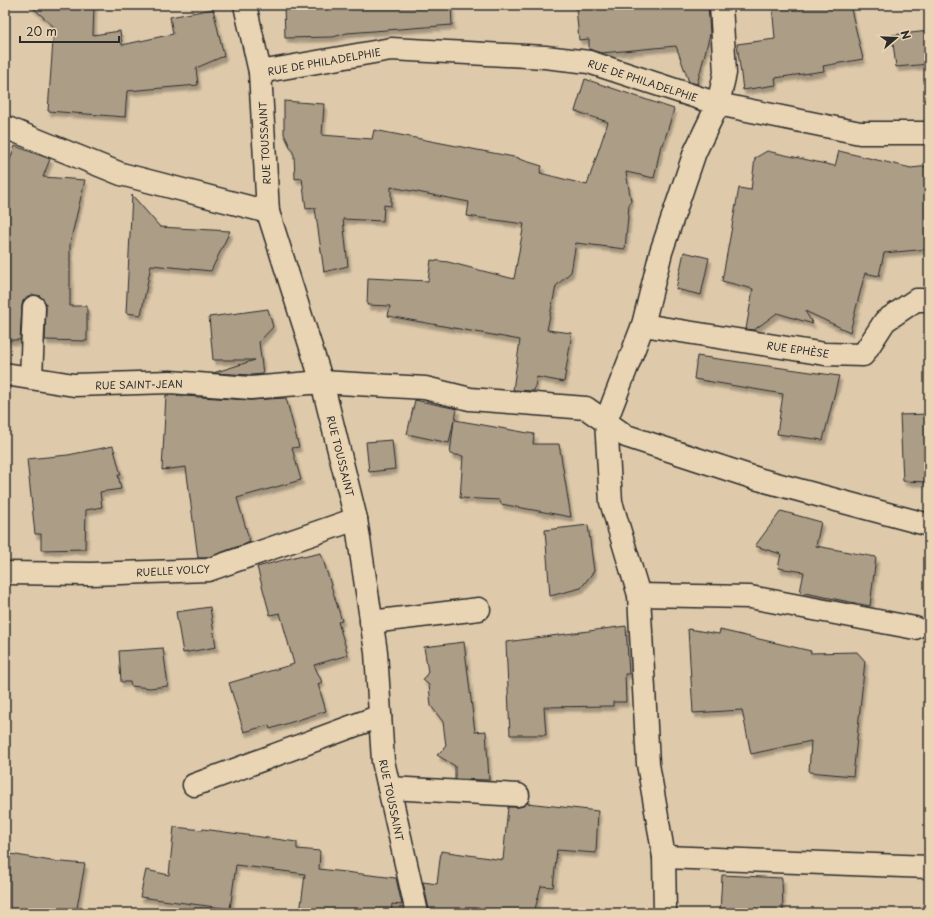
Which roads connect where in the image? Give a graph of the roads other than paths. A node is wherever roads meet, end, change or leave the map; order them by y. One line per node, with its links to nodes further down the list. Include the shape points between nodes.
1 (245, 5): 3 (street, RUE TOUSSAINT)
2 (721, 5): 4 (street, via 725,73)
3 (260, 72): 4 (street, RUE DE PHILADELPHIE, via 392,49 545,57 589,62); 7 (street, RUE TOUSSAINT)
4 (718, 104): 6 (street, RUE DE PHILADELPHIE, via 860,133); 10 (street, via 695,152 661,252)
5 (6, 130): 7 (street, via 121,174)
6 (929, 133)
7 (268, 212): 13 (street, RUE TOUSSAINT)
8 (929, 300): 10 (street, RUE EPHÈSE, via 916,300 885,321 863,355 825,354)
9 (34, 307): 12 (street)
10 (643, 325): 14 (street)
11 (5, 374): 12 (street, RUE SAINT-JEAN)
12 (31, 378): 13 (street, RUE SAINT-JEAN, via 74,385 170,382 251,388)
13 (322, 382): 14 (street, RUE SAINT-JEAN, via 425,388 470,399 586,408); 15 (street, RUE TOUSSAINT)
14 (606, 421): 16 (street, RUE SAINT-JEAN, via 626,436 758,479); 18 (street, via 611,502)
15 (356, 519): 17 (street, RUELLE VOLCY, via 208,570 91,574); 20 (street, RUE TOUSSAINT)
16 (929, 525)
17 (5, 573)
18 (639, 596): 21 (street, via 750,597); 26 (street, via 648,764)
19 (479, 609): 20 (street)
20 (371, 622): 22 (street, RUE TOUSSAINT, via 376,652)
21 (915, 628)
22 (380, 716): 23 (street); 24 (street, RUE TOUSSAINT, via 383,761)
23 (194, 784)
24 (390, 788): 25 (street); 28 (street, RUE TOUSSAINT)
25 (518, 796)
26 (664, 857): 27 (street); 29 (street)
27 (929, 867)
28 (417, 913)
29 (666, 913)

